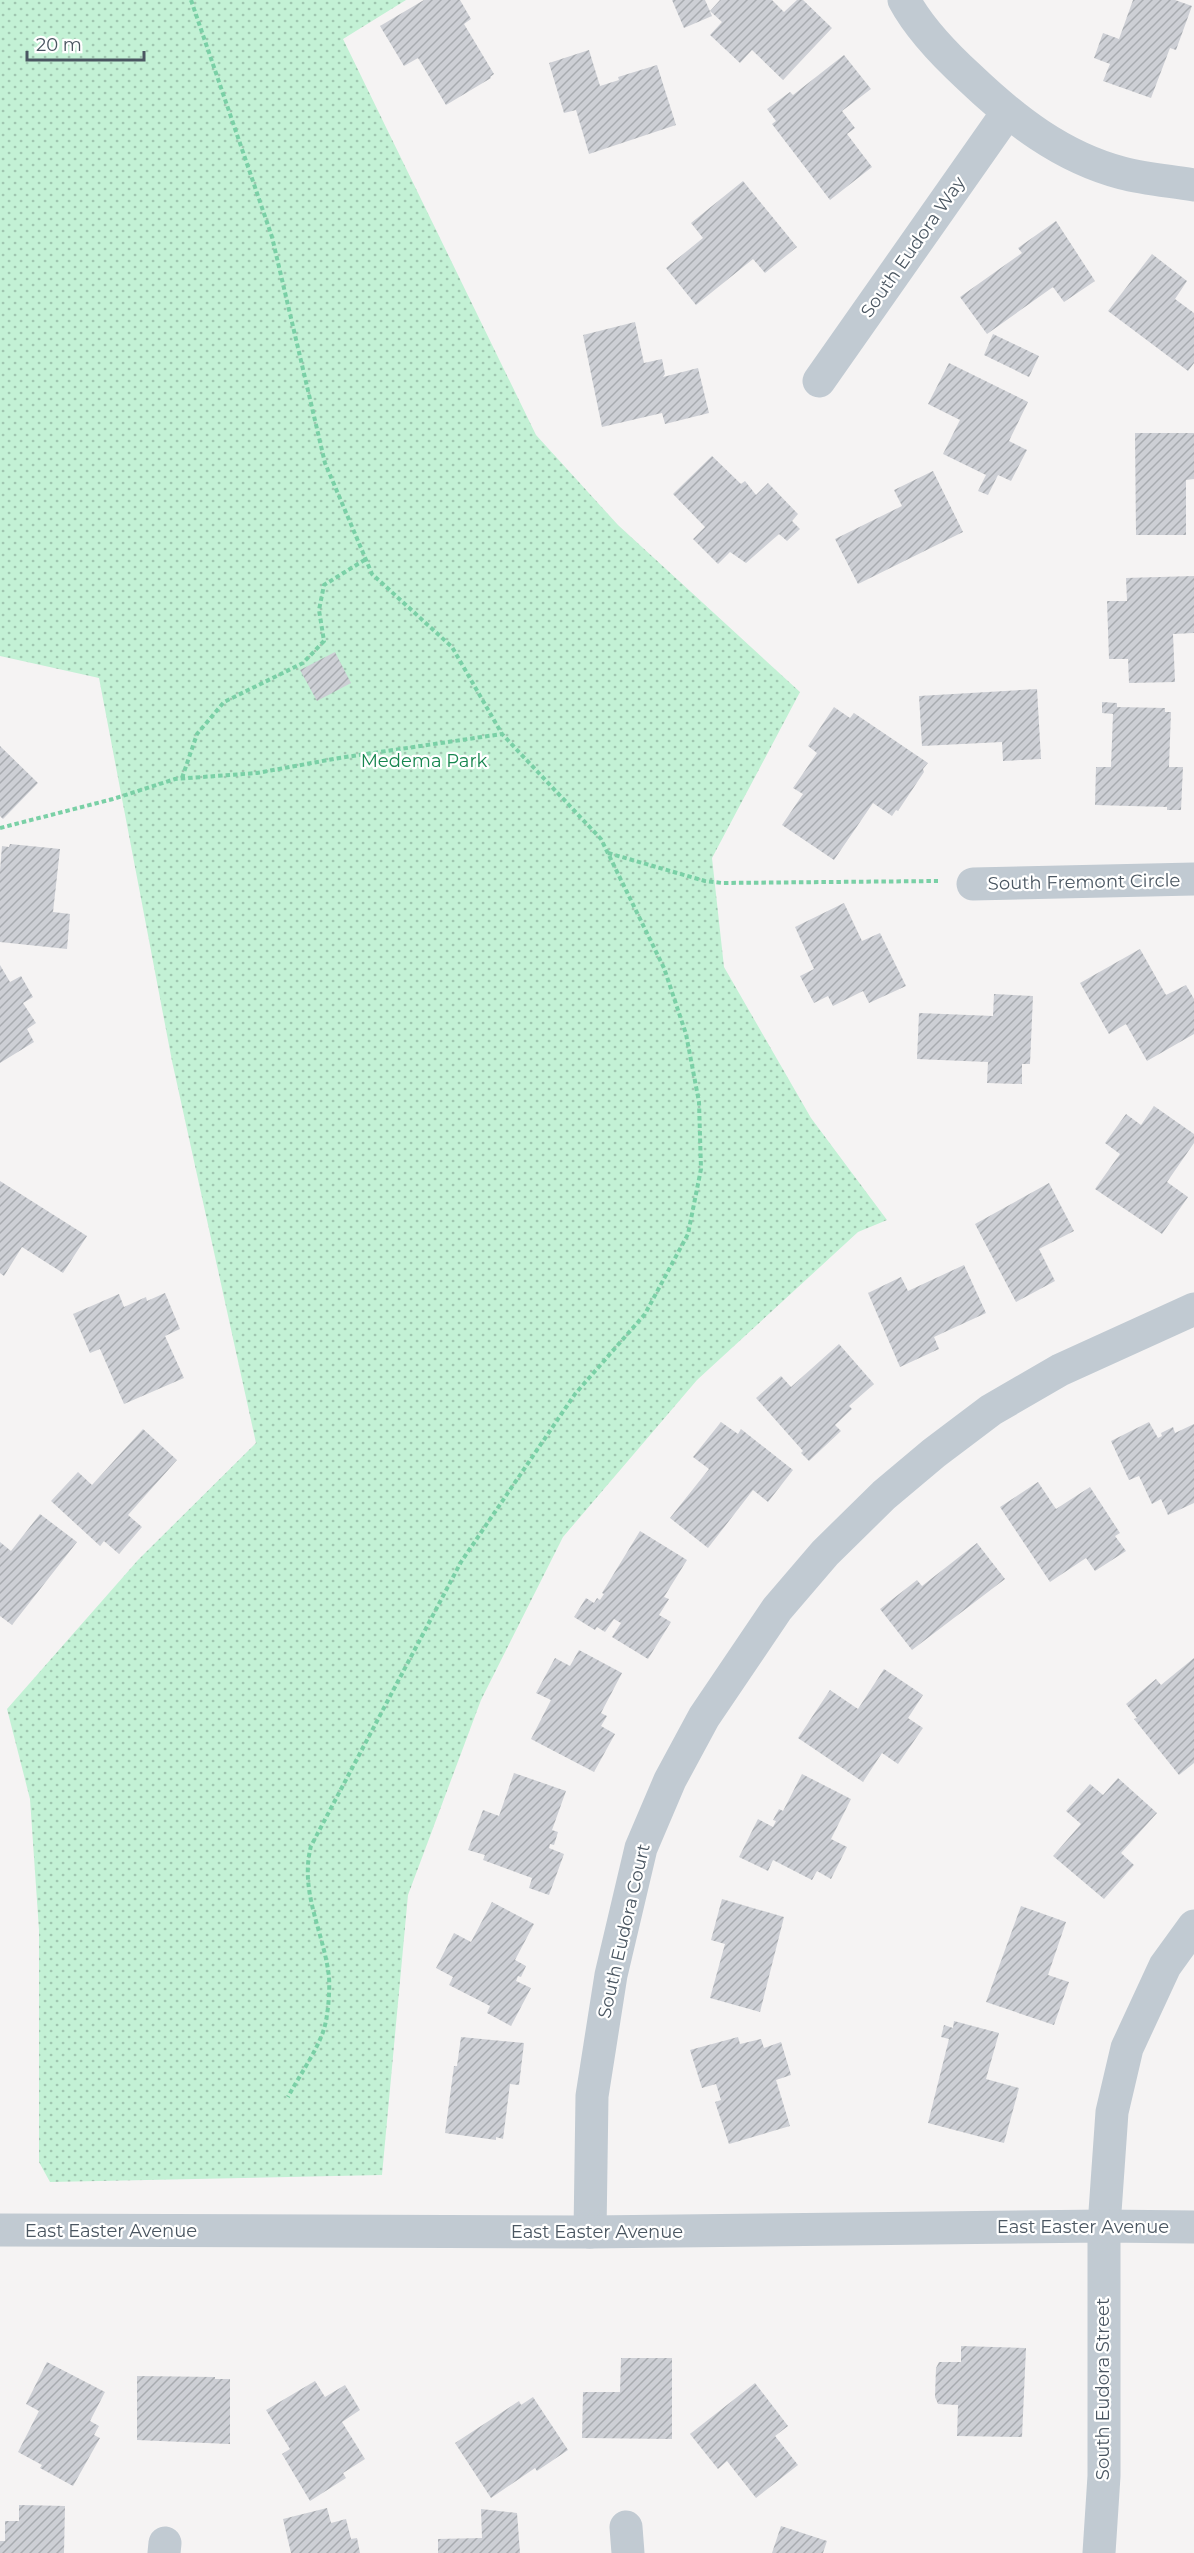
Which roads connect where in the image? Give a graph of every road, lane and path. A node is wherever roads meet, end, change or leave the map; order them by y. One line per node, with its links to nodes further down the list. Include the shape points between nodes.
1 (191, 0): 6 (path, via 272,237 325,462)
2 (904, 0): 3 (street, via 953,62)
3 (1007, 113): 4 (street, via 1060,150 1121,173); 5 (street, South Eudora Way)
4 (1194, 185)
5 (819, 381)
6 (366, 559): 7 (path, via 372,574 452,647); 8 (path, via 324,585 319,610 324,641 303,663 224,702 197,734)
7 (502, 734): 8 (path, via 257,773); 10 (path, via 601,839)
8 (182, 778): 9 (path)
9 (0, 828)
10 (607, 853): 12 (path, via 722,883 922,879); 15 (path, via 664,968 686,1034 699,1102 701,1169 688,1234 645,1314 575,1394 461,1562 311,1846 306,1865 329,1977 327,2004 323,2031)
11 (1194, 879): 12 (street, South Fremont Circle)
12 (973, 884)
13 (1194, 1309): 19 (street, South Eudora Court, via 1060,1370 991,1410 926,1460 825,1553 777,1609 704,1717 670,1780 641,1848 611,1975 592,2096)
14 (1194, 1926): 16 (street, South Eudora Street, via 1165,1966 1127,2048 1112,2112)
15 (288, 2097)
16 (1104, 2226): 17 (street, East Easter Avenue); 19 (street, East Easter Avenue); 20 (street, South Eudora Street, via 1104,2476)
17 (1194, 2227)
18 (0, 2230): 19 (street, East Easter Avenue)
19 (590, 2232)
20 (1099, 2553)

